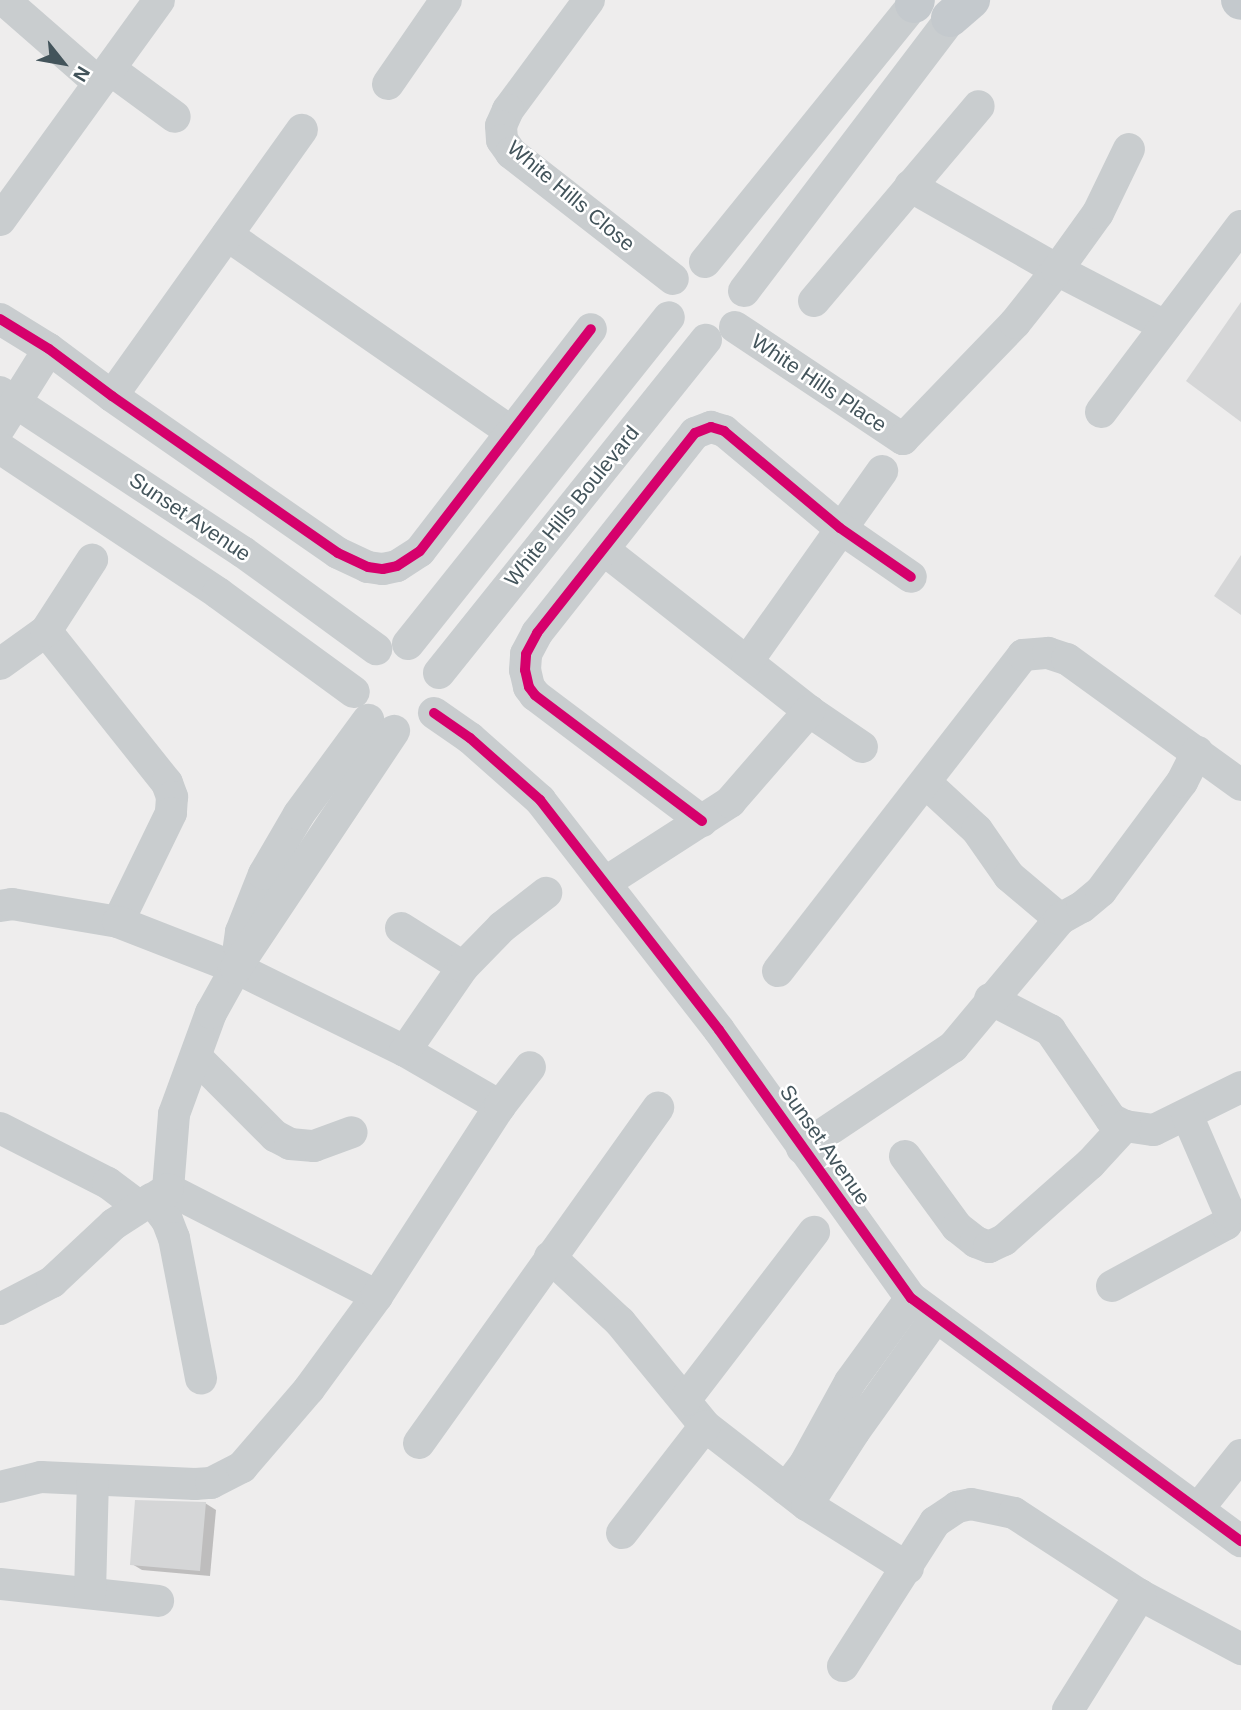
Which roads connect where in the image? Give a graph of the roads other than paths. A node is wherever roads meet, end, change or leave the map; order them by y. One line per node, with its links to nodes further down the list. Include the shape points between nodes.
1 (4, 0): 7 (street)
2 (159, 0): 7 (street)
3 (446, 0): 8 (street)
4 (589, 0): 19 (street, White Hills Close, via 508,110 501,126 502,140 511,153)
5 (916, 1): 17 (street)
6 (962, 6): 20 (street)
7 (105, 77): 10 (street); 14 (street)
8 (387, 84)
9 (978, 106): 13 (street)
10 (175, 117)
11 (302, 130): 16 (street)
12 (1129, 149): 18 (street, via 1098,213)
13 (909, 186): 18 (street); 21 (street)
14 (0, 220)
15 (1241, 226): 24 (street)
16 (227, 235): 29 (street); 32 (street)
17 (705, 262): 19 (street, via 693,264); 20 (street, via 729,270)
18 (1057, 271): 24 (street); 25 (street, White Hills Place, via 1016,323 903,439)
19 (673, 279): 22 (street, via 667,291)
20 (744, 291): 25 (street, via 742,316)
21 (814, 300)
22 (669, 317): 27 (street, via 687,336); 40 (street, White Hills Boulevard)
23 (0, 319): 28 (street)
24 (1165, 326): 31 (street)
25 (735, 327): 27 (street, via 724,336)
26 (591, 329): 32 (street)
27 (706, 340): 44 (street, White Hills Boulevard)
28 (49, 349): 29 (street); 30 (street)
29 (112, 397): 32 (street, via 338,553 383,569 420,551)
30 (5, 407): 41 (street, Sunset Avenue, via 243,552)
31 (1101, 412)
32 (511, 432)
33 (0, 448): 47 (street, via 208,586)
34 (882, 471): 35 (street)
35 (840, 528): 36 (street, via 740,443 711,427 695,433); 38 (street); 42 (street)
36 (604, 550): 42 (street); 52 (street, via 537,633 526,654 529,687)
37 (92, 560): 39 (street)
38 (911, 577)
39 (46, 631): 43 (street); 57 (street, via 167,783 172,797 171,813)
40 (408, 644): 41 (street); 44 (street, via 427,654)
41 (376, 649): 47 (street, via 359,668)
42 (747, 662): 45 (street)
43 (0, 664)
44 (439, 673): 46 (street, via 442,693)
45 (809, 711): 48 (street); 52 (street, via 730,802)
46 (433, 713): 47 (street, via 416,727); 53 (street, Sunset Avenue, via 511,771)
47 (372, 714): 60 (street)
48 (862, 747)
49 (1197, 752): 50 (street, via 1067,659 1037,653 1023,655); 51 (street); 56 (street, via 1182,782 1101,891)
50 (926, 783): 56 (street, via 977,830 1009,876); 61 (street)
51 (1241, 785)
52 (702, 821): 53 (street)
53 (606, 882): 73 (street, Sunset Avenue)
54 (546, 893): 59 (street, via 502,927)
55 (0, 906): 57 (street, via 12,904)
56 (1060, 919): 62 (street)
57 (118, 922): 60 (street)
58 (401, 928): 59 (street)
59 (463, 967): 63 (street)
60 (236, 968): 63 (street); 64 (street, via 211,1013)
61 (778, 971)
62 (990, 999): 70 (street, via 1050,1031 1111,1119); 73 (street, via 942,1056 903,1077)
63 (405, 1051): 67 (street)
64 (196, 1057): 72 (street, via 275,1136 290,1144 314,1146); 75 (street, via 174,1114)
65 (530, 1067): 67 (street)
66 (1241, 1087): 69 (street)
67 (500, 1106): 79 (street)
68 (658, 1108): 77 (street)
69 (1187, 1115): 70 (street, via 1153,1130); 78 (street, via 1229,1212 1226,1224)
70 (1125, 1126): 74 (street, via 1090,1164 1004,1240 989,1247 957,1227)
71 (0, 1128): 75 (street, via 108,1183)
72 (352, 1132)
73 (802, 1148): 80 (street, Sunset Avenue)
74 (905, 1156)
75 (152, 1198): 79 (street); 81 (street, via 52,1282); 83 (street, via 174,1238)
76 (814, 1232): 84 (street)
77 (550, 1258): 84 (street, via 620,1322); 86 (street)
78 (1112, 1286)
79 (376, 1296): 88 (street, via 309,1389 234,1472 211,1483 195,1484)
80 (911, 1298): 82 (street, Sunset Avenue); 90 (street, via 850,1382 806,1462)
81 (0, 1309)
82 (936, 1317): 90 (street, via 854,1432); 91 (street, Sunset Avenue)
83 (201, 1378)
84 (685, 1400): 85 (street)
85 (705, 1426): 90 (street); 92 (street)
86 (419, 1443)
87 (1241, 1455): 91 (street)
88 (93, 1480): 89 (street, via 41,1477); 96 (street)
89 (0, 1487)
90 (796, 1497): 94 (street)
91 (1198, 1509): 93 (street, Sunset Avenue)
92 (622, 1534)
93 (1241, 1541)
94 (908, 1568): 97 (street, via 935,1522 957,1507 986,1506 1014,1513); 100 (street)
95 (0, 1584): 96 (street)
96 (90, 1593): 98 (street)
97 (1140, 1595): 99 (street); 101 (street)
98 (158, 1601)
99 (1241, 1649)
100 (843, 1666)
101 (1068, 1710)

